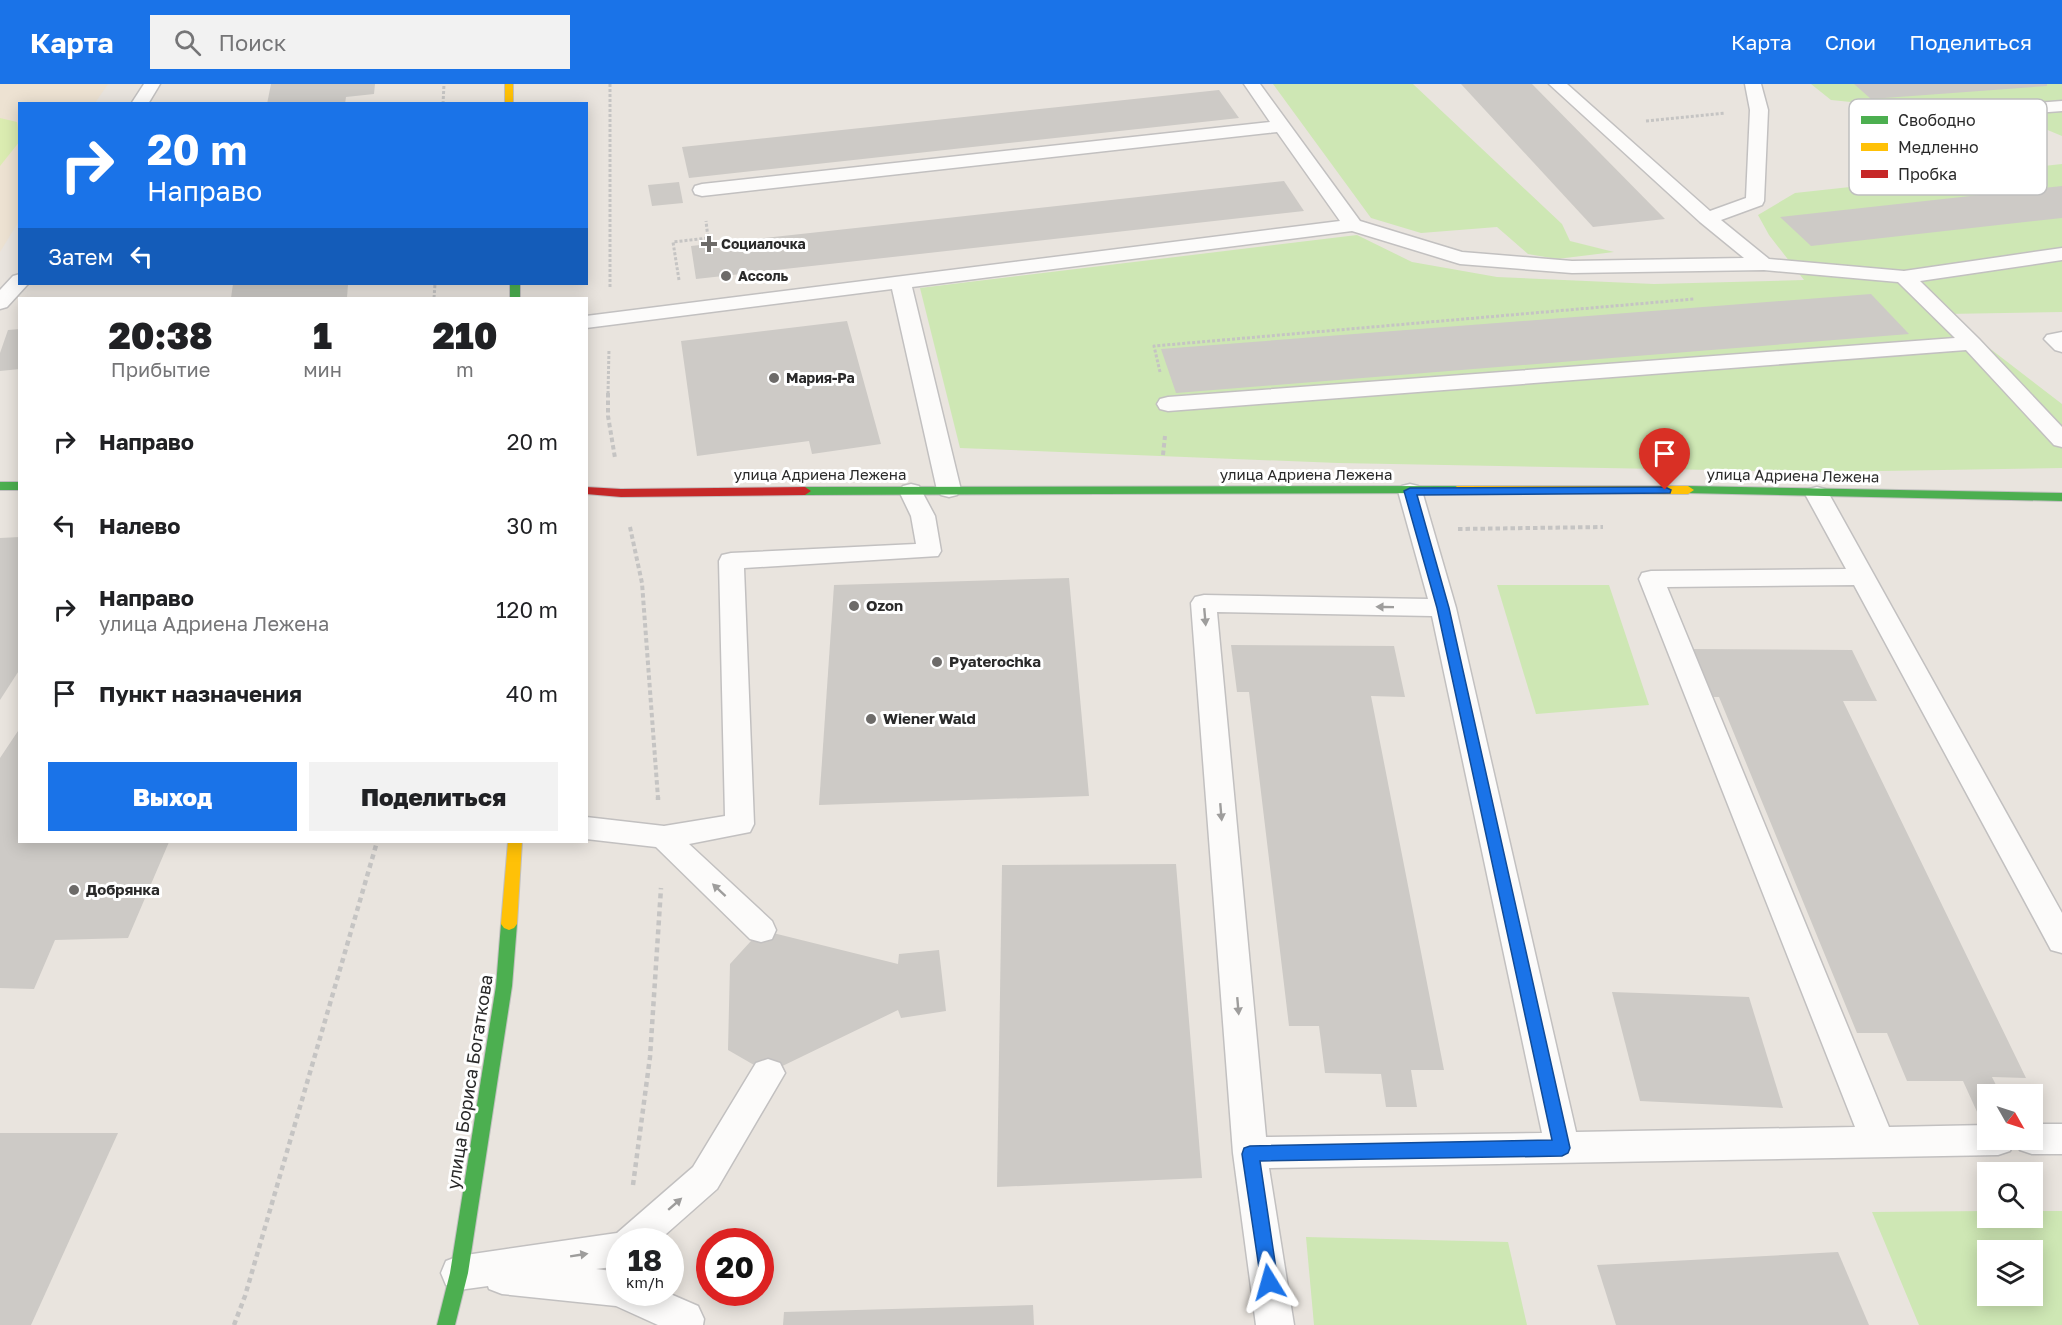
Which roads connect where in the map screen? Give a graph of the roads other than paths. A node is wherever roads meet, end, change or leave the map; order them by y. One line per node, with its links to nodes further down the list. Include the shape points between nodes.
1 (152, 84): 6 (lane)
2 (509, 84): 7 (street)
3 (1251, 84): 10 (lane)
4 (1557, 84): 12 (lane)
5 (1753, 84): 12 (lane, via 1759,110 1755,201)
6 (140, 102)
7 (509, 102)
8 (2062, 106): 9 (lane)
9 (2047, 107)
10 (1282, 126): 11 (lane); 13 (lane)
11 (702, 190)
12 (1707, 218): 15 (lane)
13 (1353, 225): 15 (lane, via 1460,258 1572,267); 18 (lane)
14 (2062, 254): 16 (lane)
15 (1764, 264): 16 (lane)
16 (1904, 277): 22 (lane)
17 (18, 282): 19 (lane)
18 (901, 283): 20 (lane); 29 (lane)
19 (0, 303)
20 (588, 322)
21 (2062, 338): 23 (lane, via 2054,339)
22 (1972, 343): 24 (lane); 25 (lane)
23 (2062, 346)
24 (1168, 404)
25 (2062, 440)
26 (0, 486): 27 (street)
27 (18, 486)
28 (588, 490): 30 (street, улица Адриена Лежена)
29 (949, 490): 30 (street, улица Адриена Лежена); 31 (street, улица Адриена Лежена)
30 (911, 491): 37 (lane, via 923,516 929,551 731,561 740,824)
31 (1410, 491): 32 (street, улица Адриена Лежена, via 1689,490); 35 (lane)
32 (1817, 494): 33 (street, улица Адриена Лежена); 34 (lane)
33 (2062, 497)
34 (1862, 577): 40 (lane); 45 (lane, via 1651,579)
35 (1443, 608): 46 (lane); 47 (lane, one-way to 47, via 1204,603)
36 (588, 828): 37 (lane)
37 (664, 837): 39 (lane, one-way to 37)
38 (515, 843): 50 (street, улица Бориса Богаткова, via 504,986)
39 (761, 930)
40 (2062, 941)
41 (768, 1073): 48 (lane, one-way to 41, via 705,1178)
42 (2043, 1139): 43 (lane)
43 (2062, 1139)
44 (1977, 1140): 45 (lane)
45 (1878, 1142): 46 (lane)
46 (1562, 1148): 47 (lane)
47 (1250, 1154): 55 (lane)
48 (647, 1228)
49 (606, 1251): 50 (lane, one-way to 49)
50 (459, 1273): 51 (lane); 53 (street, улица Бориса Богаткова)
51 (606, 1288)
52 (656, 1306): 54 (lane, via 685,1319)
53 (446, 1325)
54 (684, 1325)
55 (1275, 1325)

